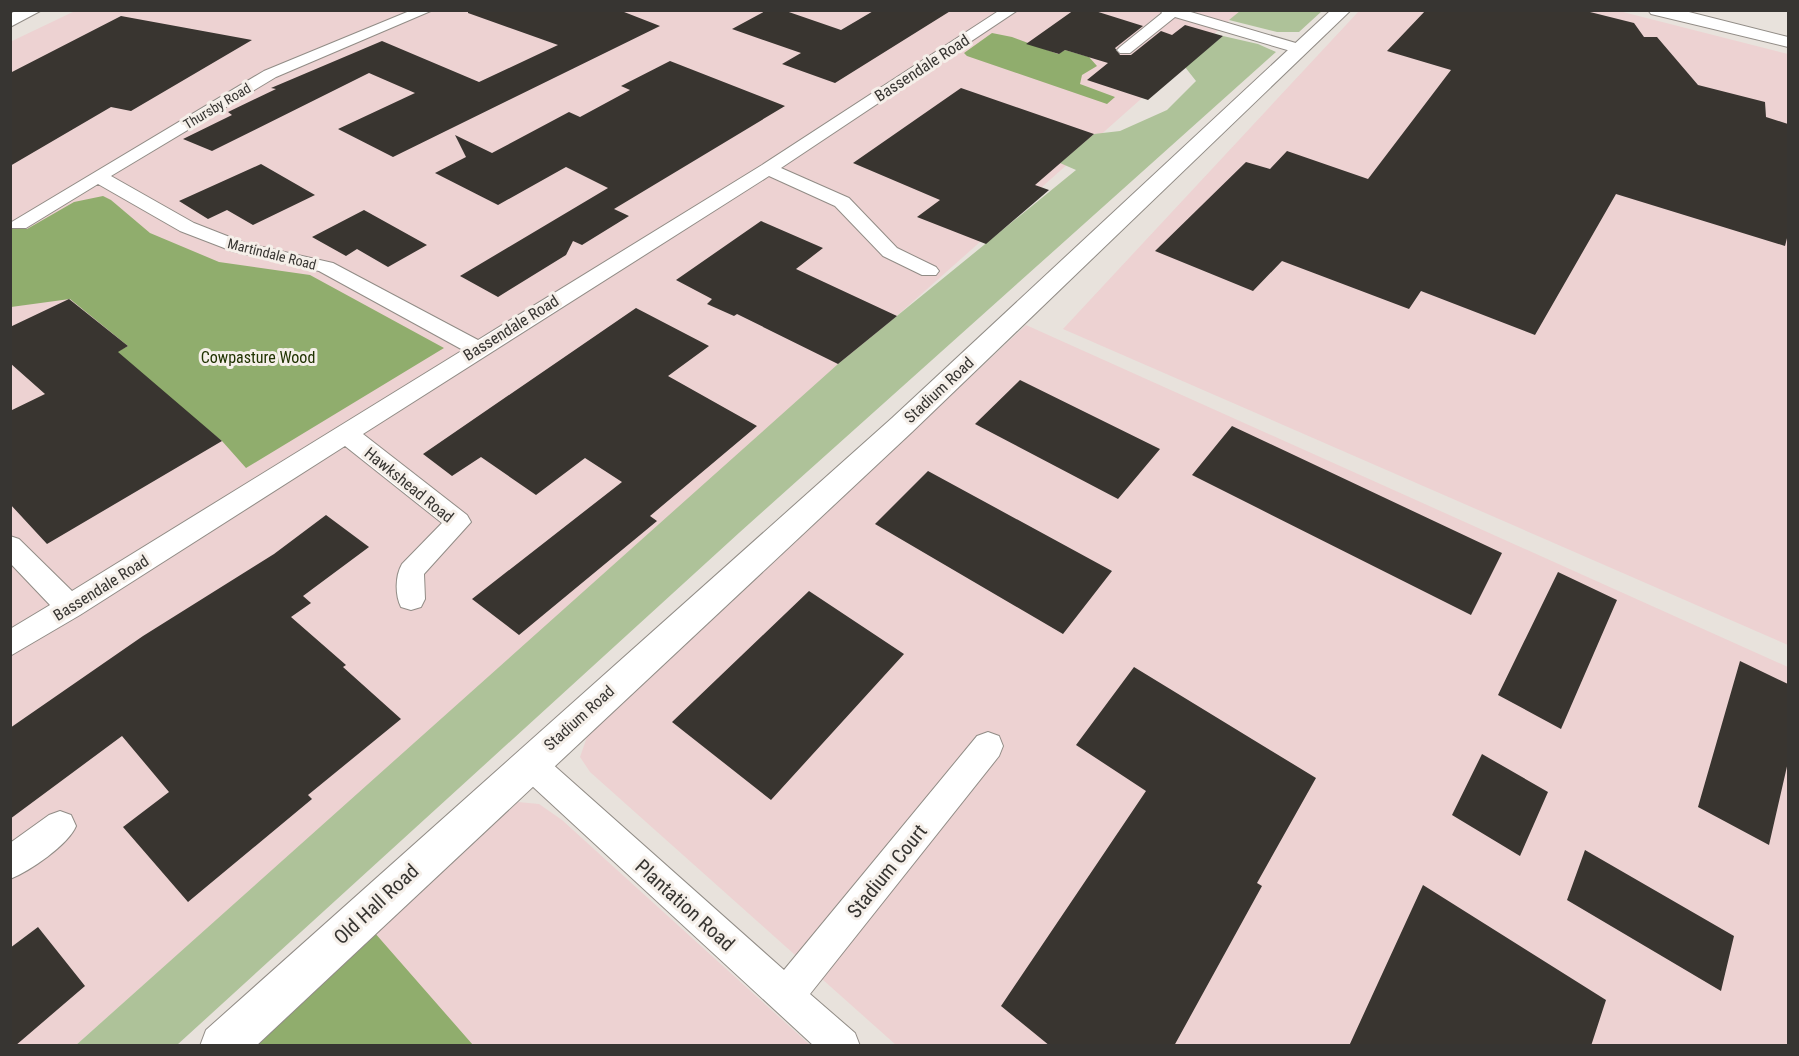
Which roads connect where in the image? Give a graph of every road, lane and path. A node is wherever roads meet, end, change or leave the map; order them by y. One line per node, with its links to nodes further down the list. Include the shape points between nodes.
1 (16, 10): 8 (highway)
2 (33, 10): 9 (highway)
3 (426, 10): 14 (street, Thursby Road, via 270,74)
4 (1011, 10): 13 (street, Bassendale Road)
5 (1342, 10): 11 (street, Stadium Road)
6 (1657, 10): 10 (street)
7 (1171, 11): 11 (street); 12 (street)
8 (10, 13)
9 (10, 21)
10 (1788, 42)
11 (1301, 49): 24 (street, Stadium Road, via 902,425)
12 (1125, 50)
13 (768, 169): 16 (street, via 842,202 890,252); 17 (street, Bassendale Road)
14 (99, 177): 15 (street, Thursby Road); 17 (street, Martindale Road, via 187,227 239,247 326,267)
15 (19, 224)
16 (929, 271)
17 (478, 349): 18 (street, Bassendale Road)
18 (345, 433): 20 (street, Hawkshead Road, via 458,522 411,571); 21 (street, Bassendale Road)
19 (10, 546): 21 (street)
20 (411, 599)
21 (70, 607): 22 (street, Bassendale Road)
22 (10, 644)
23 (988, 746): 27 (street, Stadium Court)
24 (529, 763): 27 (street, Plantation Road); 28 (street, Old Hall Road)
25 (60, 826): 26 (street)
26 (10, 863)
27 (786, 996): 29 (street, Plantation Road)
28 (222, 1046)
29 (842, 1046)

